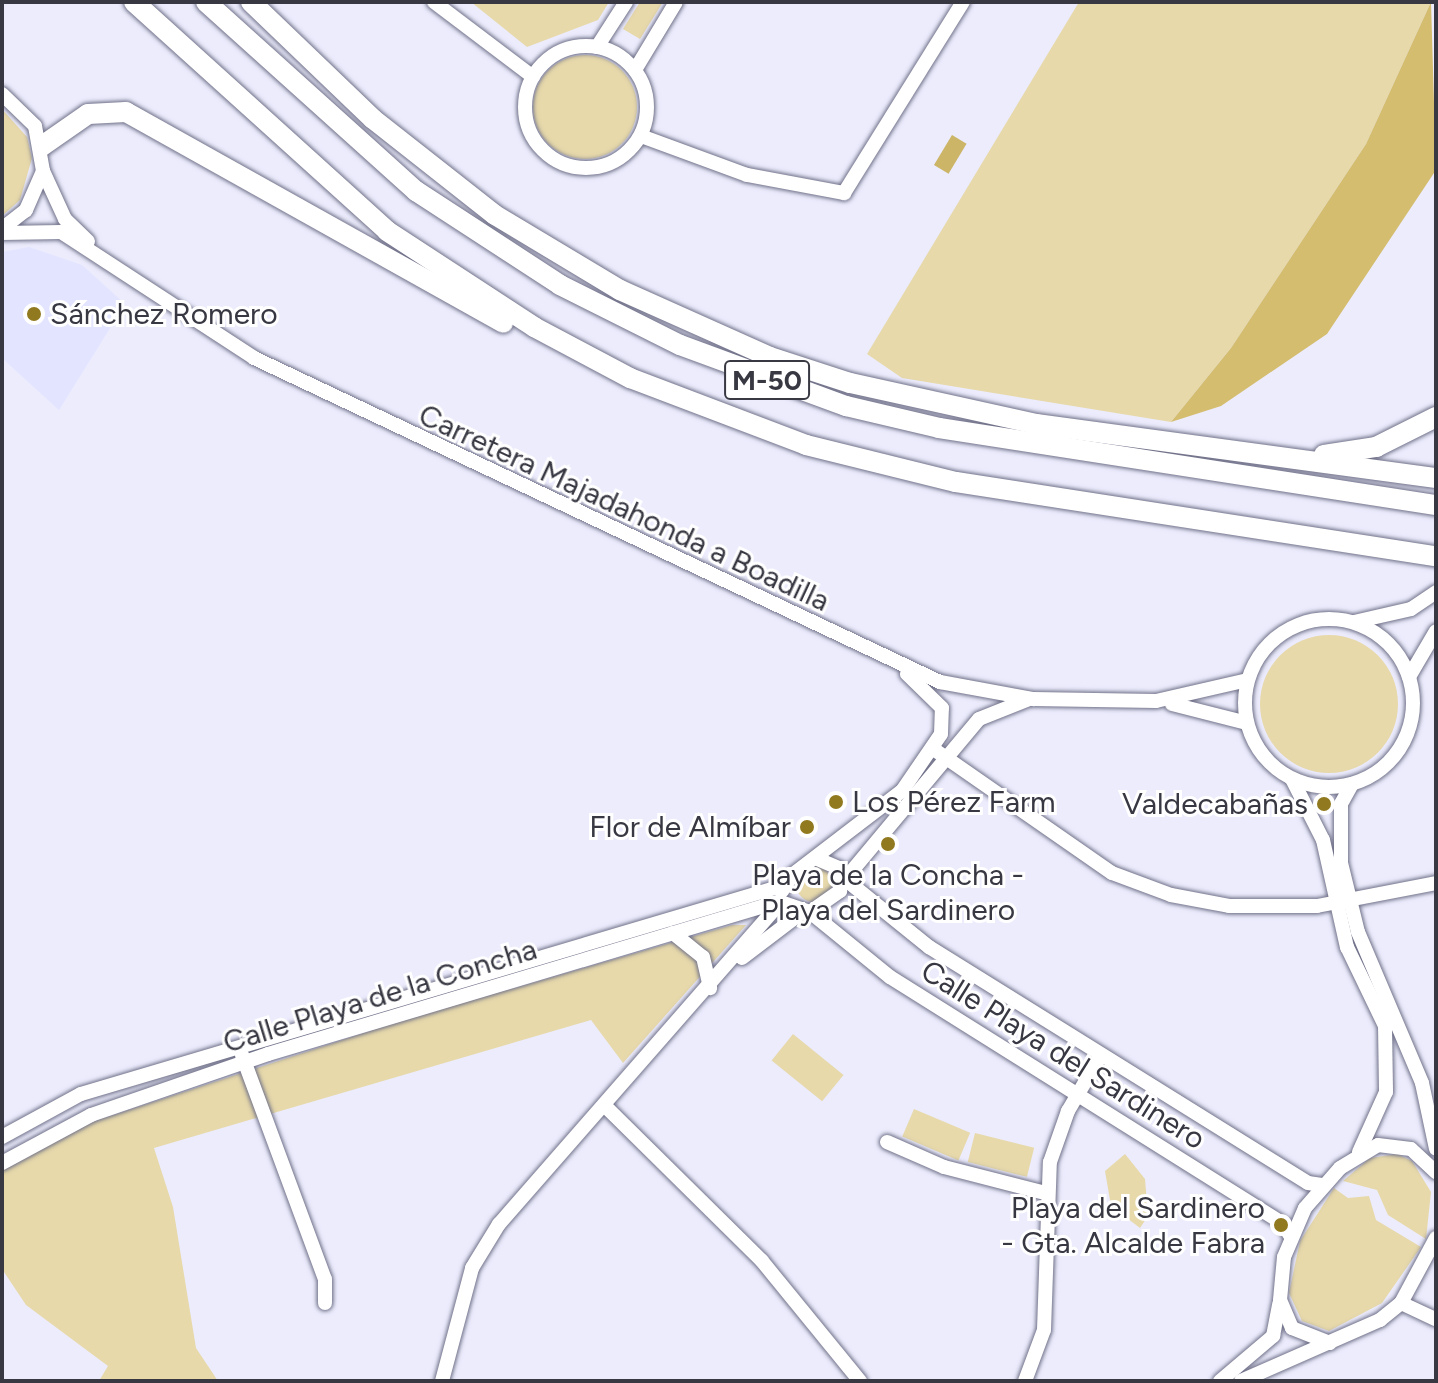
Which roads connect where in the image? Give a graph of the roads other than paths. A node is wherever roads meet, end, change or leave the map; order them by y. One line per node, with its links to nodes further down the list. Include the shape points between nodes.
1 (134, 2): 20 (highway, M-50, via 387,231 534,327 732,421 881,465)
2 (206, 2): 21 (highway, M-50, via 416,191 560,285 680,345 846,406 939,428)
3 (251, 2): 18 (highway, via 451,183 557,254 689,324 850,383 946,407)
4 (434, 2): 10 (street)
5 (626, 2): 8 (street)
6 (676, 2): 9 (street)
7 (963, 2): 12 (street, via 844,193 747,175)
8 (597, 47): 9 (street); 10 (street, via 560,51)
9 (635, 70): 12 (street, via 648,102)
10 (533, 77): 12 (street, via 526,95 530,134 557,162 595,169 630,152)
11 (2, 94): 13 (street, via 22,108)
12 (641, 136)
13 (42, 146): 14 (street); 20 (highway, via 88,114 126,112 625,386 863,471 955,493)
14 (43, 171): 15 (street, via 26,210); 16 (street, Carretera Majadahonda a Boadilla, via 65,219)
15 (2, 231): 16 (street, Carretera Majadahonda a Boadilla, via 61,232)
16 (105, 259): 26 (street, Carretera Majadahonda a Boadilla, via 254,358)
17 (1436, 417): 18 (highway, via 1349,453)
18 (1264, 456): 19 (highway)
19 (1436, 478)
20 (1033, 498): 22 (highway, M-50)
21 (1436, 505)
22 (1436, 556)
23 (1432, 595): 24 (street)
24 (1354, 622): 27 (street, via 1397,653); 28 (street, via 1327,619 1289,630 1259,656)
25 (1436, 631): 27 (street)
26 (894, 664): 29 (street, Carretera Majadahonda a Boadilla, via 940,682); 32 (street, via 942,708 945,719)
27 (1409, 677): 35 (street, via 1413,704 1402,742 1376,773)
28 (1248, 680): 30 (street, Carretera Majadahonda a Boadilla); 31 (street)
29 (1033, 699): 30 (street, Carretera Majadahonda a Boadilla); 33 (street, via 979,719)
30 (1156, 701): 31 (street, Carretera Majadahonda a Boadilla)
31 (1247, 723): 34 (street, via 1272,765)
32 (932, 748): 33 (street); 36 (street, via 902,791)
33 (948, 759): 37 (street); 41 (street, via 1112,873 1171,895 1229,906)
34 (1292, 779): 35 (street); 41 (street, via 1323,840)
35 (1352, 784): 41 (street, via 1338,828)
36 (815, 858): 37 (street, via 835,863); 39 (street)
37 (846, 879): 42 (street, via 829,903); 47 (street, Calle Playa del Sardinero, via 908,932)
38 (1436, 883): 41 (street)
39 (785, 885): 40 (street); 46 (street, Calle Playa de la Concha)
40 (781, 901): 42 (street); 43 (street, Calle Playa de la Concha); 44 (street)
41 (1343, 904): 53 (street, via 1409,1047); 54 (street, via 1347,947 1385,1026 1389,1058 1386,1092)
42 (805, 913): 44 (street); 49 (street, Calle Playa del Sardinero, via 890,977)
43 (673, 933): 45 (street, via 703,957); 48 (street, Calle Playa de la Concha)
44 (726, 970): 45 (street)
45 (710, 988): 50 (street)
46 (238, 1045): 48 (street); 51 (street, Calle Playa de la Concha, via 81,1094)
47 (1101, 1055): 49 (street); 57 (street, Calle Playa del Sardinero, via 1308,1183)
48 (245, 1062): 55 (street, Calle Playa de la Concha, via 91,1115); 63 (street, via 325,1279)
49 (1078, 1095): 58 (street, via 1060,1130); 59 (street, Calle Playa del Sardinero, via 1283,1224)
50 (606, 1107): 67 (street, via 536,1174 472,1268); 68 (street, via 762,1261)
51 (2, 1137)
52 (887, 1142): 58 (street, via 944,1167)
53 (1436, 1149)
54 (1359, 1152): 56 (street, via 1397,1144); 57 (street)
55 (2, 1163)
56 (1436, 1172)
57 (1322, 1185): 59 (street)
58 (1045, 1193): 69 (street, via 1044,1330)
59 (1291, 1237): 62 (street)
60 (1436, 1238): 61 (street)
61 (1433, 1259): 64 (street)
62 (1280, 1300): 66 (street, via 1292,1328); 70 (street, via 1273,1336)
63 (325, 1303)
64 (1401, 1303): 65 (street); 66 (street)
65 (1436, 1319)
66 (1330, 1343): 71 (street)
67 (442, 1381)
68 (860, 1381)
69 (1025, 1381)
70 (1220, 1381)
71 (1241, 1381)

